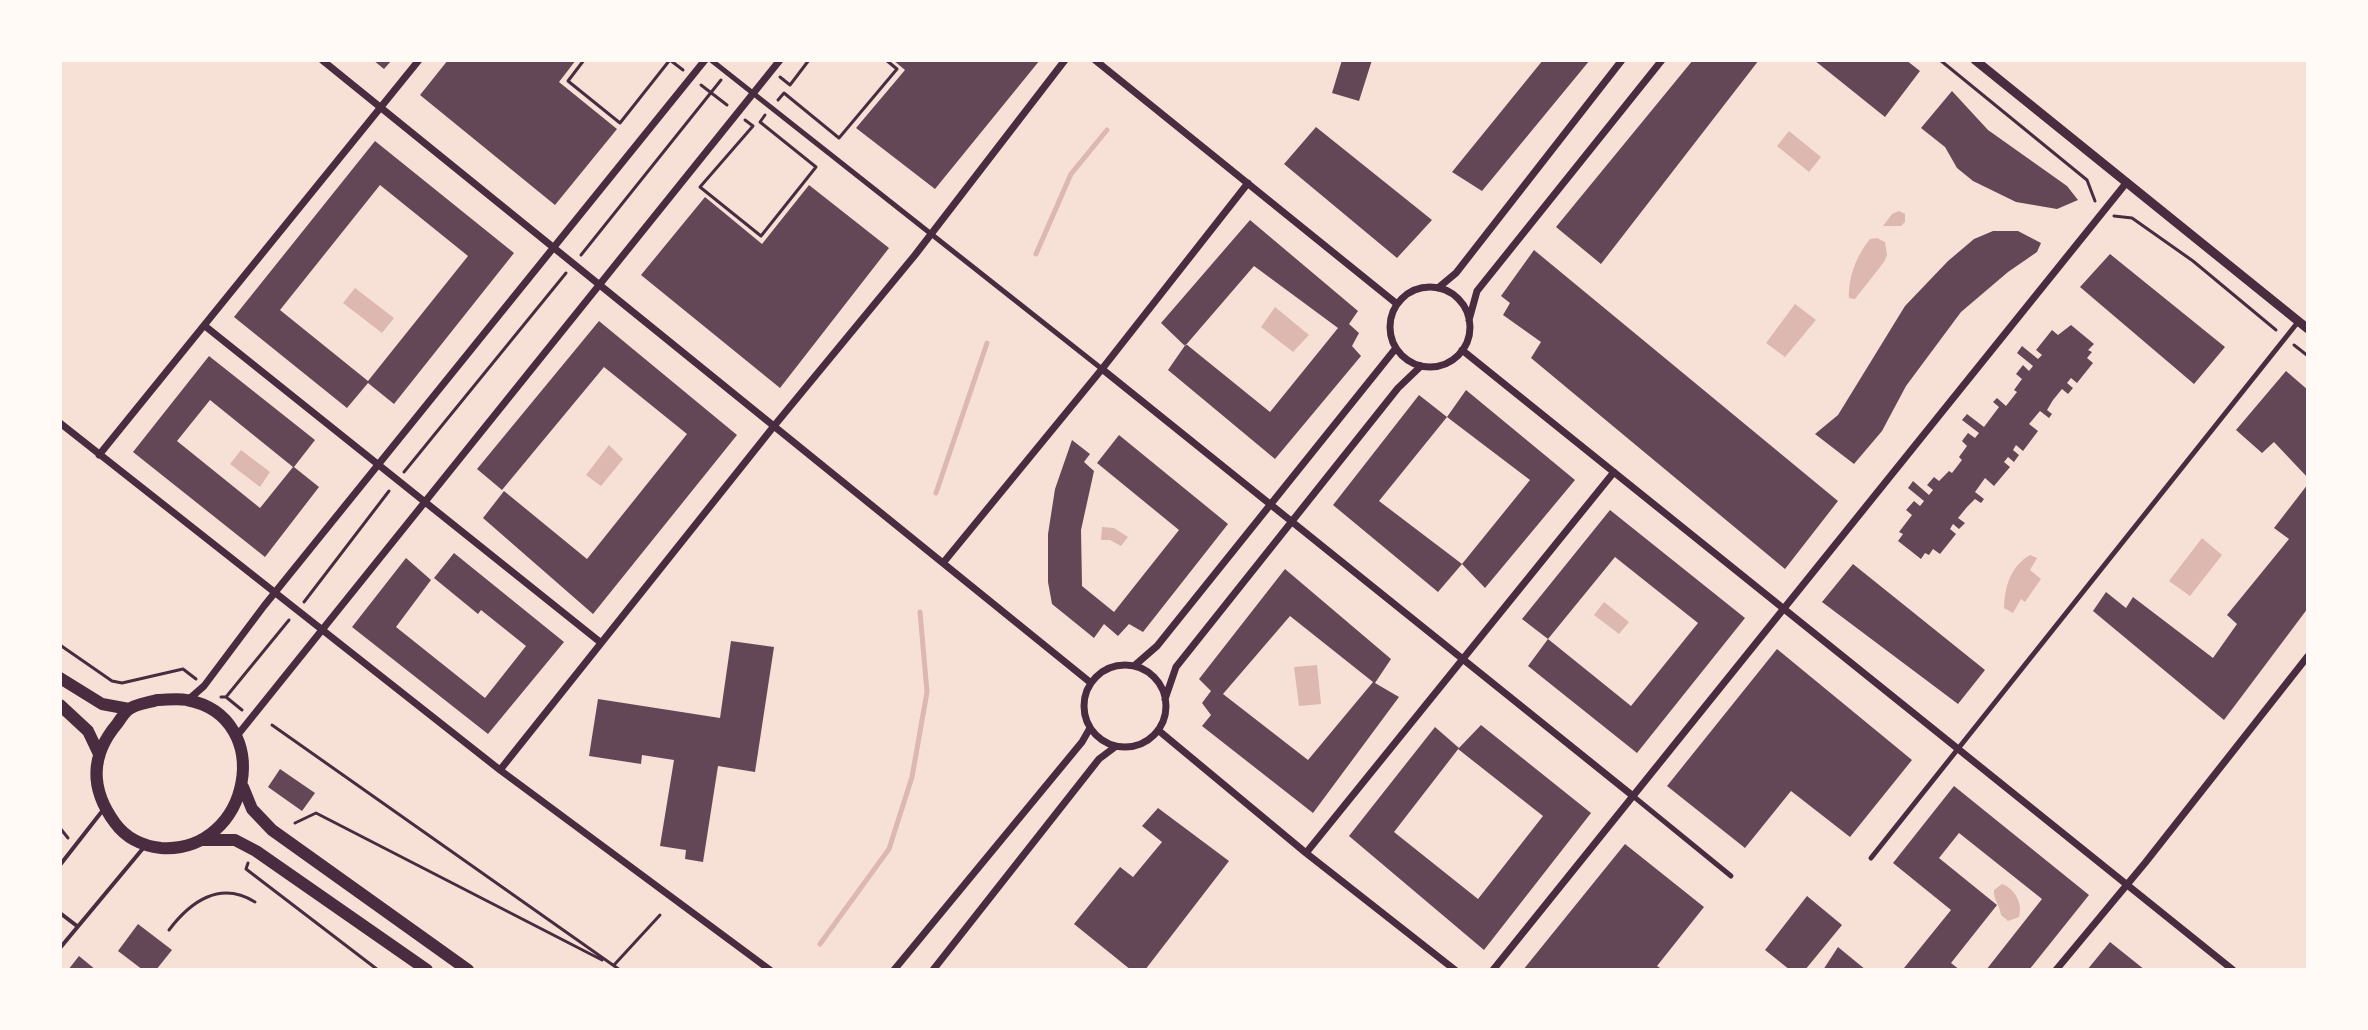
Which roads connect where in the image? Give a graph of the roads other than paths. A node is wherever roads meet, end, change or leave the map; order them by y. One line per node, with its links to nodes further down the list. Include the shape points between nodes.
1 (322, 60): 11 (street)
2 (419, 60): 11 (street)
3 (708, 60): 10 (street); 15 (street)
4 (780, 60): 10 (street)
5 (1065, 60): 14 (street)
6 (1095, 60): 13 (street)
7 (1622, 60): 17 (street, via 1456,273)
8 (1662, 60): 19 (street, via 1477,291)
9 (1975, 60): 12 (street)
10 (753, 93): 14 (street); 16 (street)
11 (381, 108): 15 (street); 21 (street)
12 (2127, 182): 20 (street); 37 (street)
13 (1248, 183): 18 (street); 26 (street)
14 (931, 234): 26 (street); 28 (street)
15 (554, 248): 16 (street); 30 (street)
16 (600, 285): 28 (street); 32 (street)
17 (1438, 288): 18 (street, via 1423,287); 19 (street, via 1453,294)
18 (1397, 304): 23 (street, via 1390,334)
19 (1469, 320): 24 (street)
20 (2298, 321): 22 (street); 53 (street)
21 (205, 326): 29 (street); 30 (street)
22 (2308, 329)
23 (1396, 348): 25 (street); 33 (street)
24 (1462, 350): 25 (street, via 1451,361); 31 (street)
25 (1421, 366): 34 (street)
26 (1102, 369): 33 (street); 35 (street)
27 (60, 423): 29 (street)
28 (774, 426): 35 (street); 39 (street)
29 (99, 455): 36 (street)
30 (378, 464): 32 (street); 36 (street)
31 (1614, 472): 37 (street); 41 (street)
32 (425, 502): 38 (street); 39 (street)
33 (1270, 506): 34 (street); 42 (street, via 1157,646)
34 (1291, 523): 41 (street); 45 (street, via 1176,667)
35 (943, 563): 44 (street)
36 (275, 592): 38 (street); 46 (street)
37 (1783, 608): 53 (street); 57 (street)
38 (323, 629): 51 (street); 55 (street)
39 (600, 642): 55 (street)
40 (2308, 656): 65 (street)
41 (1461, 658): 57 (street); 61 (street)
42 (1134, 666): 44 (street, via 1103,671); 45 (street, via 1160,684)
43 (60, 678): 48 (main road, via 102,704)
44 (1091, 683): 49 (street, via 1084,697)
45 (1165, 699): 50 (street)
46 (188, 700): 48 (main road, via 157,700); 51 (main road, via 213,711)
47 (60, 705): 54 (main road, via 88,731)
48 (129, 709): 54 (main road)
49 (1090, 728): 52 (street); 72 (street)
50 (1158, 730): 52 (street, via 1147,742); 61 (street)
51 (236, 737): 56 (main road, via 244,764)
52 (1115, 747): 73 (street, via 1099,759)
53 (1959, 750): 62 (street); 65 (street)
54 (98, 752): 58 (main road, via 96,779)
55 (500, 770): 71 (street)
56 (243, 787): 59 (main road, via 235,807); 70 (main road, via 252,809 272,830)
57 (1633, 796): 64 (street); 75 (street)
58 (104, 808): 60 (main road, via 118,828); 63 (lane)
59 (202, 840): 60 (main road, via 166,848); 69 (main road, via 235,840 256,851)
60 (145, 846): 67 (lane)
61 (1306, 853): 74 (street)
62 (1871, 858)
63 (60, 865)
64 (1731, 876)
65 (2127, 885): 76 (street); 77 (street)
66 (60, 913): 67 (lane)
67 (77, 926): 68 (lane)
68 (60, 948)
69 (427, 970)
70 (468, 970)
71 (770, 970)
72 (894, 970)
73 (933, 970)
74 (1455, 970)
75 (1493, 970)
76 (2056, 970)
77 (2233, 970)

